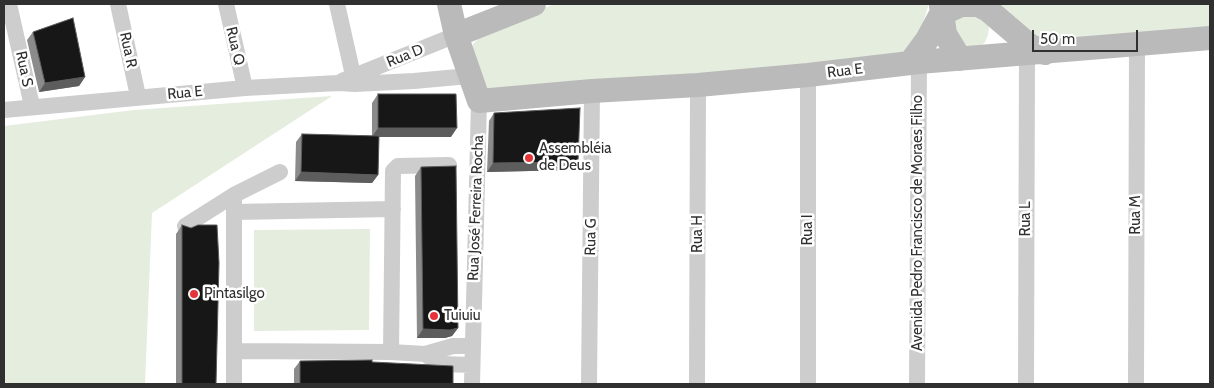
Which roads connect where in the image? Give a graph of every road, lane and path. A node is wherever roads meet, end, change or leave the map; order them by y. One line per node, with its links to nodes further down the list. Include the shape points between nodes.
1 (9, 4): 24 (street, Rua S)
2 (118, 4): 22 (street, Rua R)
3 (226, 4): 20 (street, Rua Q)
4 (337, 4): 18 (street)
5 (449, 4): 9 (street, Rua José Ferreira Rocha)
6 (534, 4): 9 (street)
7 (985, 7): 8 (street, via 962,4); 12 (street); 13 (street, via 997,30)
8 (941, 9): 14 (street, via 945,34); 15 (street)
9 (456, 35): 17 (street, Rua José Ferreira Rocha); 18 (street, Rua D)
10 (1210, 38): 11 (street, Rua E)
11 (1137, 45): 12 (street, Rua E); 44 (street, Rua M)
12 (1036, 53): 13 (street, Rua E); 43 (street, Rua L)
13 (985, 57): 14 (street, Rua E)
14 (960, 60): 15 (street, Rua E)
15 (914, 63): 16 (street, Rua E); 42 (street, Avenida Pedro Francisco de Moraes Filho)
16 (808, 75): 19 (street, Rua E); 41 (street, Rua I)
17 (469, 76): 18 (street, Rua E, via 414,81); 23 (street, Rua José Ferreira Rocha)
18 (349, 81): 20 (street, Rua E)
19 (698, 84): 21 (street, Rua E); 40 (street, Rua H)
20 (245, 88): 22 (street, Rua E)
21 (592, 91): 23 (street, Rua E); 39 (street, Rua G)
22 (138, 96): 24 (street, Rua E)
23 (479, 101): 32 (street, Rua José Ferreira Rocha)
24 (32, 106): 25 (street)
25 (4, 110)
26 (449, 165): 29 (street, via 395,168)
27 (280, 172): 28 (street)
28 (234, 196): 30 (street); 31 (street)
29 (393, 209): 30 (street); 34 (street)
30 (234, 212): 33 (street)
31 (185, 226)
32 (472, 346): 35 (street, via 453,346); 36 (street, Rua José Ferreira Rocha)
33 (234, 351): 34 (street); 37 (street)
34 (391, 352): 35 (street)
35 (425, 354): 36 (street, via 440,364)
36 (472, 365): 38 (street, Rua José Ferreira Rocha)
37 (234, 384)
38 (472, 384)
39 (589, 384)
40 (697, 384)
41 (808, 384)
42 (917, 384)
43 (1026, 384)
44 (1136, 384)

